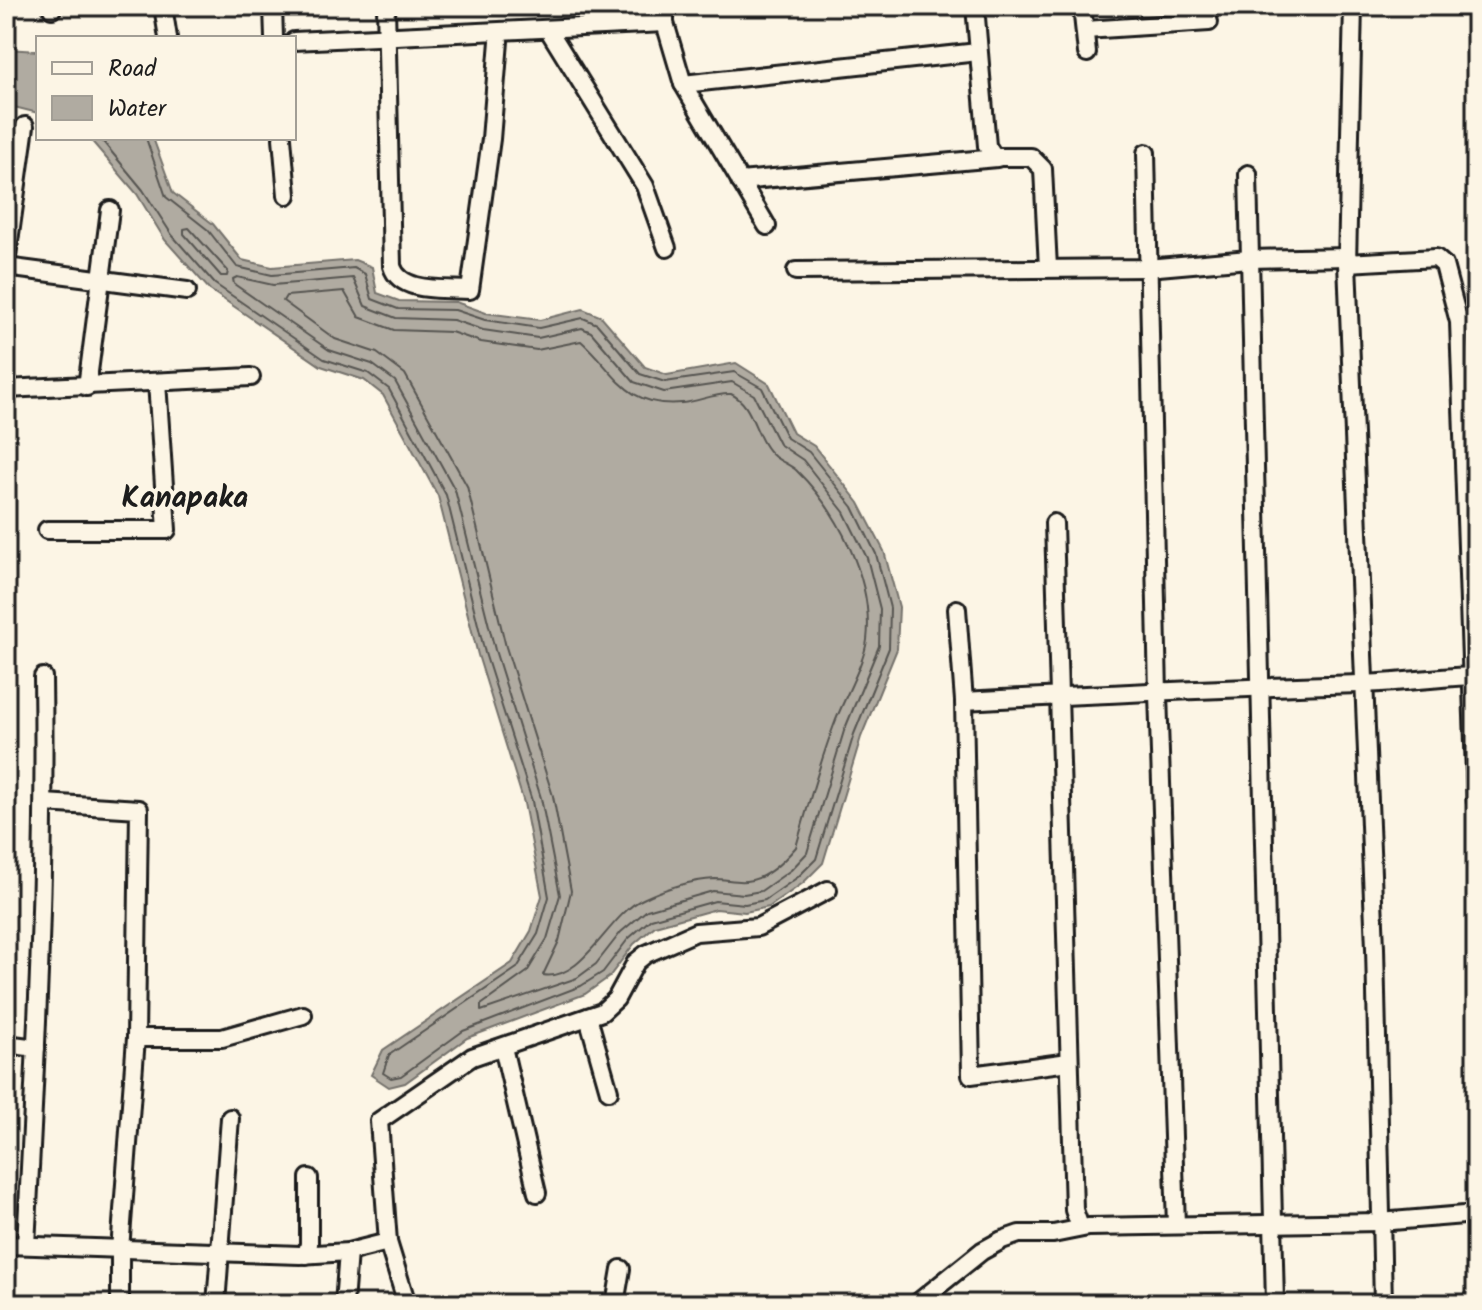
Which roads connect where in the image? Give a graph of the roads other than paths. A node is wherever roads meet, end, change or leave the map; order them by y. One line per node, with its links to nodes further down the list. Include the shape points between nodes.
1 (163, 6): 11 (street)
2 (273, 6): 12 (street)
3 (386, 6): 13 (street)
4 (975, 6): 16 (street)
5 (1082, 6): 10 (street)
6 (1353, 6): 30 (street)
7 (665, 15): 9 (street); 18 (street)
8 (1209, 22): 10 (street)
9 (548, 29): 13 (street); 28 (street, via 645,186)
10 (1085, 30): 17 (street)
11 (168, 36)
12 (274, 36)
13 (388, 37): 14 (street); 15 (street, via 393,273 406,284 470,290)
14 (296, 41)
15 (499, 41)
16 (978, 52): 18 (street); 22 (street, via 987,146)
17 (1087, 53)
18 (683, 84): 24 (street)
19 (25, 126): 31 (street)
20 (282, 140): 25 (street)
21 (1146, 153): 33 (street)
22 (997, 158): 24 (street); 32 (street, via 1031,157 1043,169)
23 (1248, 174): 29 (street)
24 (740, 181): 27 (street)
25 (287, 195)
26 (110, 210): 35 (street)
27 (767, 226)
28 (667, 248)
29 (1249, 259): 30 (street); 33 (street); 48 (street)
30 (1348, 260): 41 (street, via 1432,257 1444,265 1462,344); 47 (street)
31 (6, 265): 35 (street)
32 (1048, 268): 33 (street); 34 (street)
33 (1147, 268): 49 (street)
34 (796, 271)
35 (101, 279): 36 (street); 39 (street)
36 (187, 291)
37 (251, 377): 38 (street)
38 (157, 382): 39 (street); 43 (street, via 167,530)
39 (87, 387): 40 (street)
40 (6, 389)
41 (1471, 518): 45 (street)
42 (1054, 523): 50 (street)
43 (47, 530)
44 (957, 609): 51 (street)
45 (1474, 676): 47 (street); 52 (street)
46 (43, 677): 53 (street)
47 (1363, 684): 48 (street); 67 (street)
48 (1259, 685): 49 (street); 68 (street)
49 (1158, 694): 50 (street); 69 (street)
50 (1057, 696): 51 (street); 61 (street)
51 (964, 701): 61 (street, via 971,1075)
52 (1476, 800)
53 (44, 803): 57 (street, via 139,809); 60 (street)
54 (828, 890): 56 (street, via 758,927 696,932 646,954 612,1003)
55 (303, 1015): 57 (street, via 222,1038)
56 (588, 1017): 59 (street); 62 (street)
57 (136, 1038): 74 (street)
58 (6, 1044): 60 (street)
59 (503, 1047): 65 (street); 71 (street, via 472,1057 379,1121)
60 (36, 1048): 73 (street)
61 (1069, 1062): 70 (street, via 1074,1210)
62 (609, 1091)
63 (230, 1118): 75 (street)
64 (309, 1178): 77 (street)
65 (537, 1193)
66 (1476, 1214): 67 (street)
67 (1380, 1222): 68 (street); 86 (street)
68 (1272, 1223): 69 (street); 85 (street)
69 (1176, 1225): 70 (street)
70 (1080, 1227): 84 (street, via 1002,1240)
71 (388, 1242): 76 (street); 82 (street)
72 (6, 1245): 73 (street)
73 (26, 1245): 74 (street)
74 (120, 1250): 75 (street); 79 (street)
75 (219, 1250): 77 (street); 80 (street)
76 (348, 1252): 77 (street); 81 (street)
77 (306, 1255)
78 (621, 1269): 83 (street)
79 (120, 1304)
80 (216, 1304)
81 (344, 1304)
82 (407, 1304)
83 (615, 1304)
84 (916, 1304)
85 (1275, 1304)
86 (1383, 1304)

